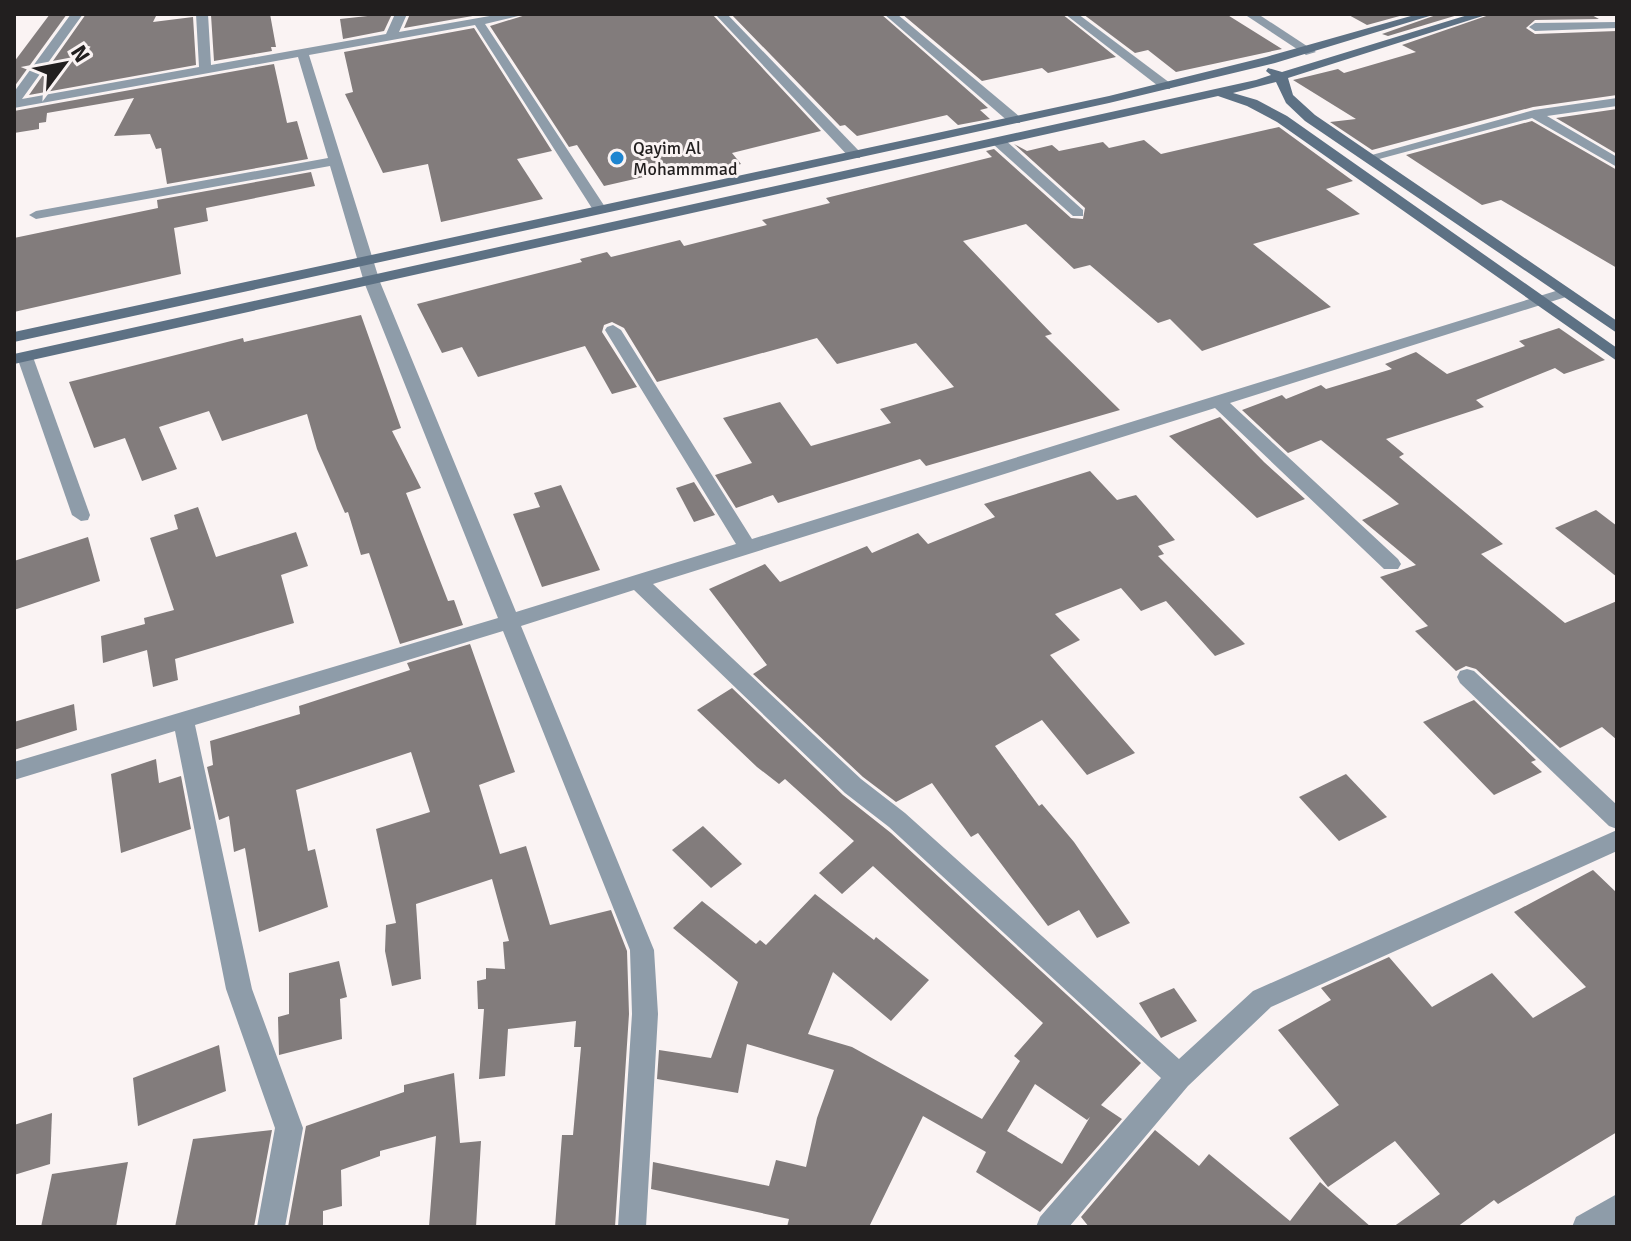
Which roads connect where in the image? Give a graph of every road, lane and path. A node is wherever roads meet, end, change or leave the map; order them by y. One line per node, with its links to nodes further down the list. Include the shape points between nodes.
1 (77, 14): 24 (street)
2 (202, 14): 19 (street)
3 (401, 14): 15 (street)
4 (520, 14): 11 (street)
5 (721, 14): 29 (street)
6 (890, 14): 27 (street)
7 (1071, 14): 22 (street)
8 (1250, 14): 16 (street)
9 (1427, 14): 16 (street)
10 (1483, 14): 20 (street)
11 (504, 15): 12 (street)
12 (478, 21): 15 (street); 33 (street)
13 (1617, 25): 14 (street)
14 (1535, 27)
15 (390, 38): 17 (street)
16 (1310, 52): 18 (street)
17 (303, 54): 19 (street); 31 (street)
18 (1262, 64): 20 (street); 21 (street)
19 (205, 70): 24 (street)
20 (1282, 77): 23 (street); 30 (street, via 1281,88 1289,99)
21 (1198, 79): 22 (street); 23 (street)
22 (1166, 86): 27 (street)
23 (1217, 92): 28 (street); 38 (street, via 1282,119)
24 (14, 102)
25 (1617, 102): 26 (street)
26 (1534, 114): 30 (street); 32 (street)
27 (1015, 120): 29 (street)
28 (999, 142): 34 (street); 36 (street)
29 (855, 155): 33 (street)
30 (1368, 158): 37 (street)
31 (333, 161): 35 (street); 36 (street)
32 (1617, 163)
33 (600, 210): 36 (street)
34 (1078, 213)
35 (36, 215)
36 (369, 273): 41 (street); 43 (street); 49 (street)
37 (1564, 293): 38 (street); 39 (street)
38 (1539, 301): 42 (street); 44 (street)
39 (1617, 328)
40 (613, 330): 46 (street)
41 (14, 337)
42 (1617, 356)
43 (20, 358): 45 (street)
44 (1218, 401): 46 (street); 47 (street)
45 (81, 515)
46 (747, 547): 48 (street)
47 (1391, 564)
48 (638, 582): 49 (street); 55 (street, via 853,786)
49 (512, 621): 51 (street); 59 (street, via 642,950 645,1014)
50 (1467, 677): 53 (street)
51 (183, 719): 52 (street); 58 (street, via 239,989 289,1128)
52 (14, 771)
53 (1617, 819)
54 (1617, 840): 55 (street, via 1262,999)
55 (1179, 1077): 60 (street)
56 (1617, 1208): 57 (street)
57 (1590, 1226)
58 (271, 1227)
59 (632, 1227)
60 (1050, 1227)

